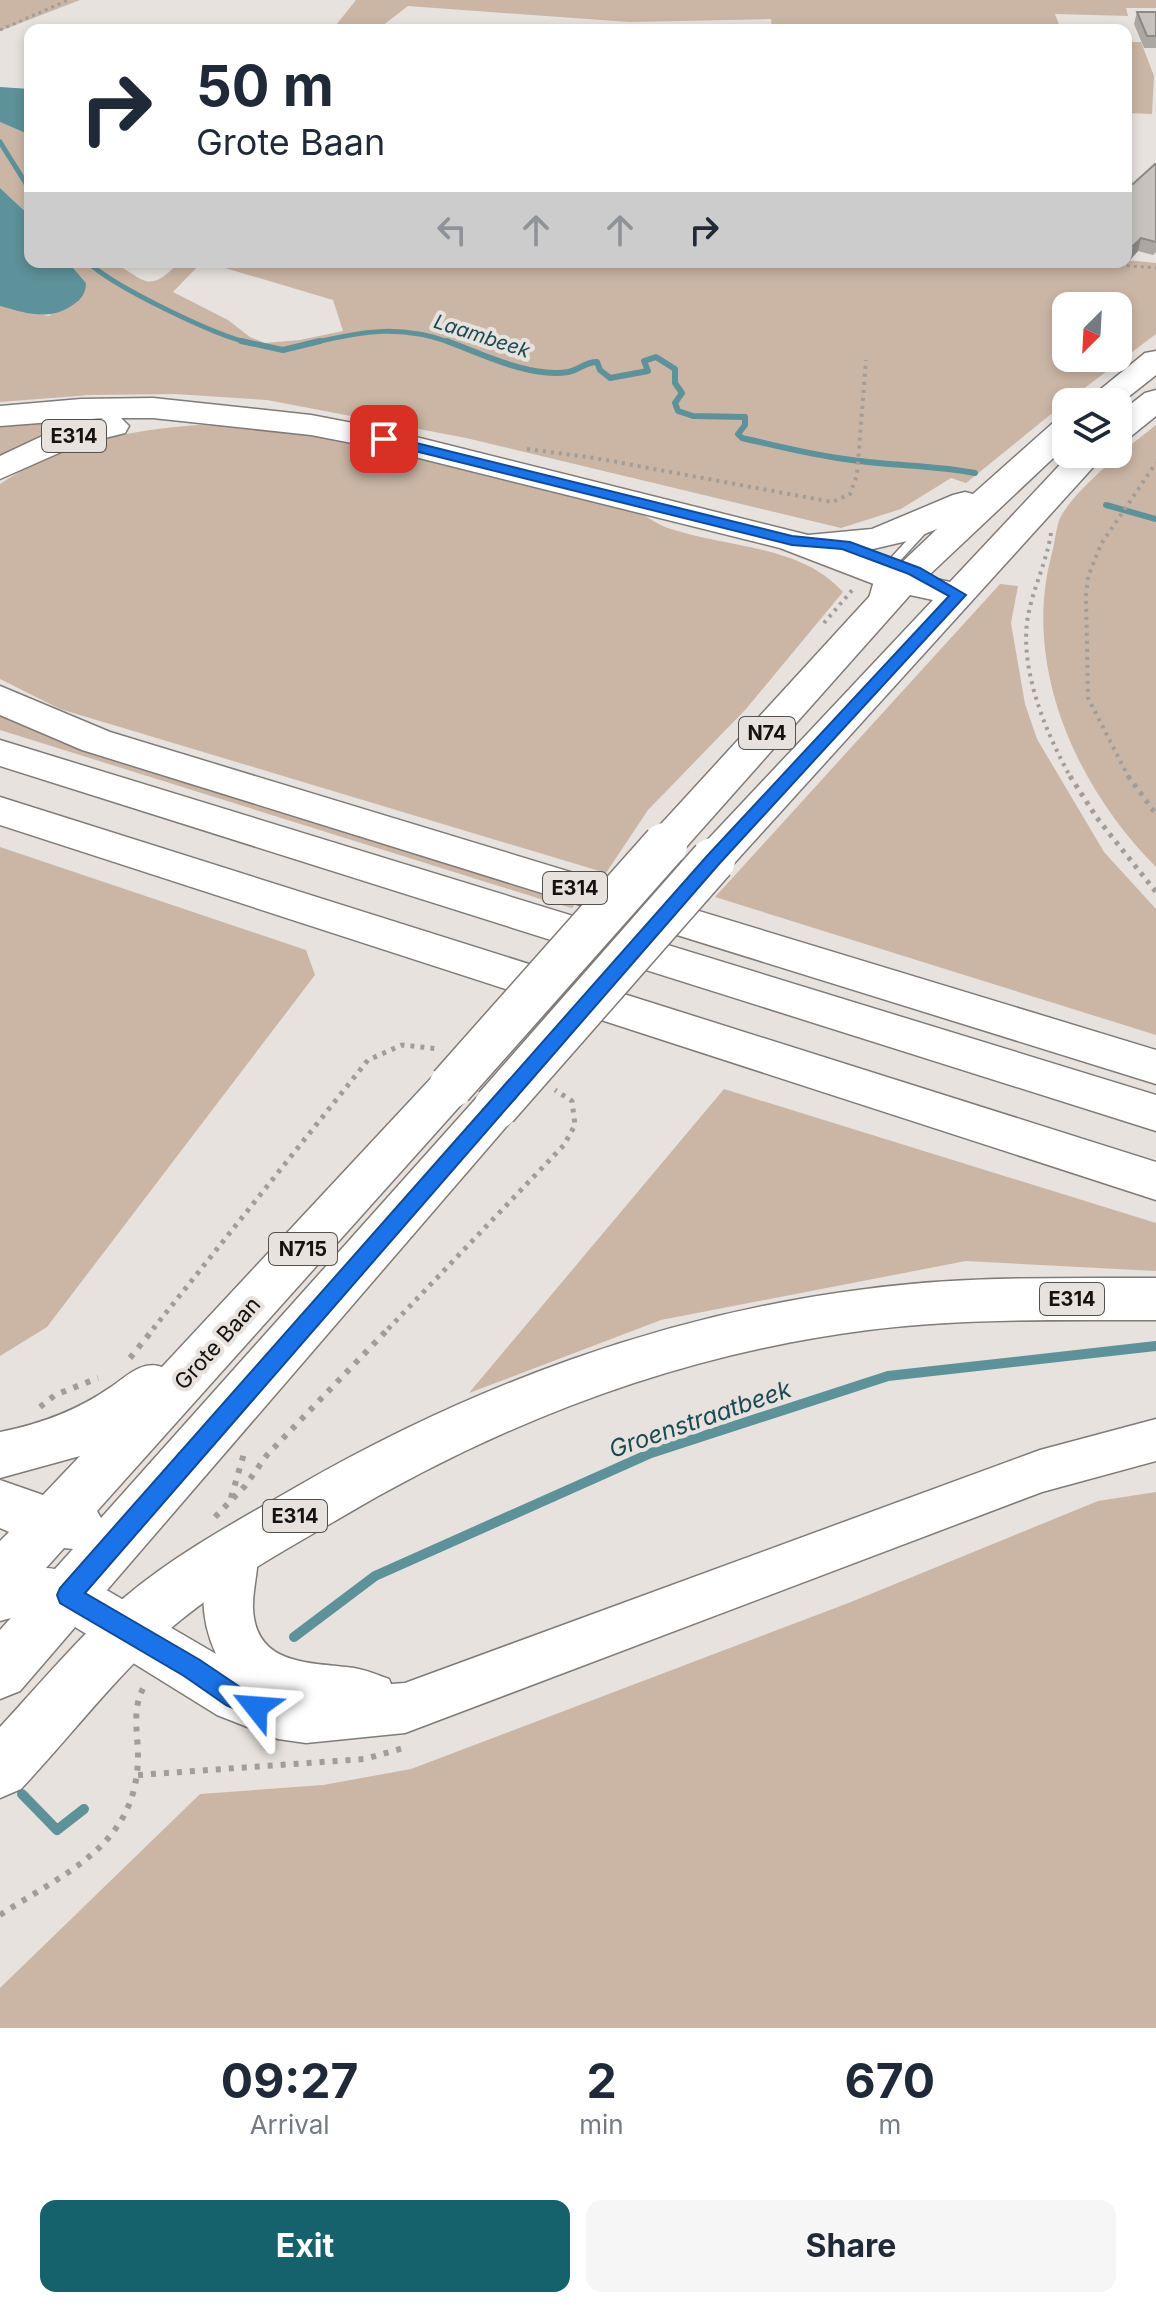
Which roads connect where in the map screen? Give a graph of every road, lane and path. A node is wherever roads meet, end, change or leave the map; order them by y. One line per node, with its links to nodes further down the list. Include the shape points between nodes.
1 (68, 0): 2 (path)
2 (0, 30)
3 (1132, 266): 4 (path)
4 (1156, 268)
5 (866, 360): 13 (path)
6 (1156, 360): 7 (highway)
7 (1119, 388)
8 (1156, 400): 11 (highway)
9 (210, 414): 10 (highway, E314, via 153,408); 16 (highway, E314, via 65,438); 20 (highway, E314, via 384,439)
10 (0, 416)
11 (1132, 419)
12 (1052, 441): 17 (highway, N74)
13 (859, 462)
14 (1156, 463): 28 (path, via 1101,544 1087,581 1086,689 1117,756)
15 (1074, 468): 18 (highway, N74)
16 (0, 469)
17 (1003, 484): 19 (highway, N74); 22 (highway, N74)
18 (1030, 514): 23 (highway, N74); 30 (path, via 1051,535 1027,621 1028,653 1045,725 1085,804)
19 (934, 518): 21 (highway, E314, via 897,535); 22 (lane, N74)
20 (792, 541): 21 (highway, E314); 22 (highway, E314); 24 (highway, E314, via 840,575 859,597)
21 (844, 545): 22 (highway, E314)
22 (898, 572): 23 (highway, E314); 24 (highway, N74)
23 (958, 595): 32 (highway, N74, bridge)
24 (868, 621): 31 (highway, N74, bridge)
25 (0, 698): 33 (highway, E314, via 96,741)
26 (0, 753): 34 (highway, E314)
27 (0, 811): 35 (highway)
28 (1156, 814)
29 (0, 837): 36 (highway)
30 (1156, 892)
31 (562, 961): 38 (highway, Grote Baan / N715, bridge)
32 (611, 977): 41 (highway, N715, bridge)
33 (1156, 1067)
34 (1156, 1113)
35 (1156, 1181)
36 (1156, 1206)
37 (1156, 1299): 44 (highway, E314, via 869,1309 717,1337 506,1408 355,1480)
38 (194, 1368): 40 (highway, via 161,1378 117,1413 74,1437); 43 (highway, Grote Baan / N715)
39 (1156, 1440): 50 (street, via 1040,1471)
40 (0, 1455)
41 (153, 1497): 43 (highway, via 89,1524); 46 (highway, N715)
42 (0, 1504): 43 (highway)
43 (51, 1523): 45 (highway, Grote Baan / N715)
44 (225, 1526): 48 (highway, via 172,1594); 50 (street, via 227,1617 246,1659 265,1674 298,1687 365,1695)
45 (0, 1580)
46 (68, 1595): 47 (street, via 32,1589); 48 (street); 49 (highway, N715)
47 (0, 1598)
48 (149, 1643): 50 (street, via 235,1697 278,1714 306,1718); 51 (highway); 52 (path, via 137,1718 138,1775 120,1829 80,1866)
49 (0, 1672)
50 (405, 1708)
51 (0, 1769)
52 (0, 1915)

